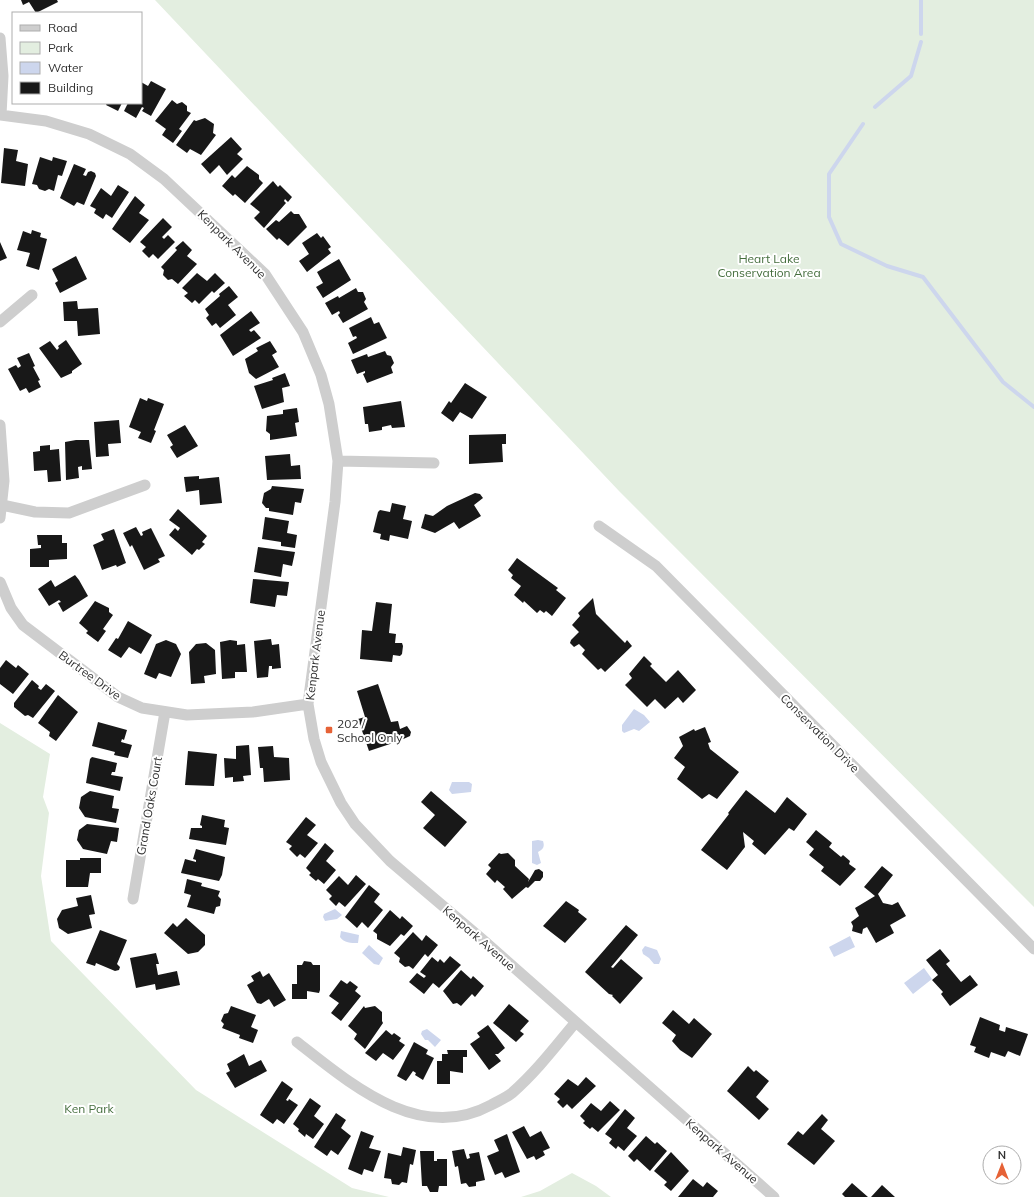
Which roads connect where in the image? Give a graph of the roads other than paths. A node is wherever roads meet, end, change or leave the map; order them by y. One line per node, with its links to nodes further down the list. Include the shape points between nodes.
1 (0, 38): 2 (street, via 3,76)
2 (1, 115): 6 (street, Kenpark Avenue, via 53,124 89,134 130,154 164,178 265,274 303,332 321,375 329,404)
3 (32, 295): 4 (street)
4 (0, 322)
5 (0, 425): 9 (street, via 4,481)
6 (338, 461): 7 (street); 13 (street, Kenpark Avenue, via 335,502)
7 (434, 463)
8 (145, 485): 9 (street, via 69,512 34,512)
9 (2, 506): 10 (street)
10 (0, 518)
11 (599, 526): 16 (street, Conservation Drive, via 656,566)
12 (0, 582): 14 (street, Burtree Drive, via 11,608 23,624 118,698 142,708)
13 (308, 704): 14 (street, Burtree Drive, via 253,712 187,715); 17 (street, Kenpark Avenue, via 314,739 322,762 341,803 355,824 390,861)
14 (165, 712): 15 (street, Grand Oaks Court)
15 (133, 899)
16 (1034, 949)
17 (576, 1023): 18 (street, via 536,1070 511,1094 478,1112 447,1118 414,1115 374,1098); 19 (street, Kenpark Avenue)
18 (297, 1042)
19 (774, 1197)

